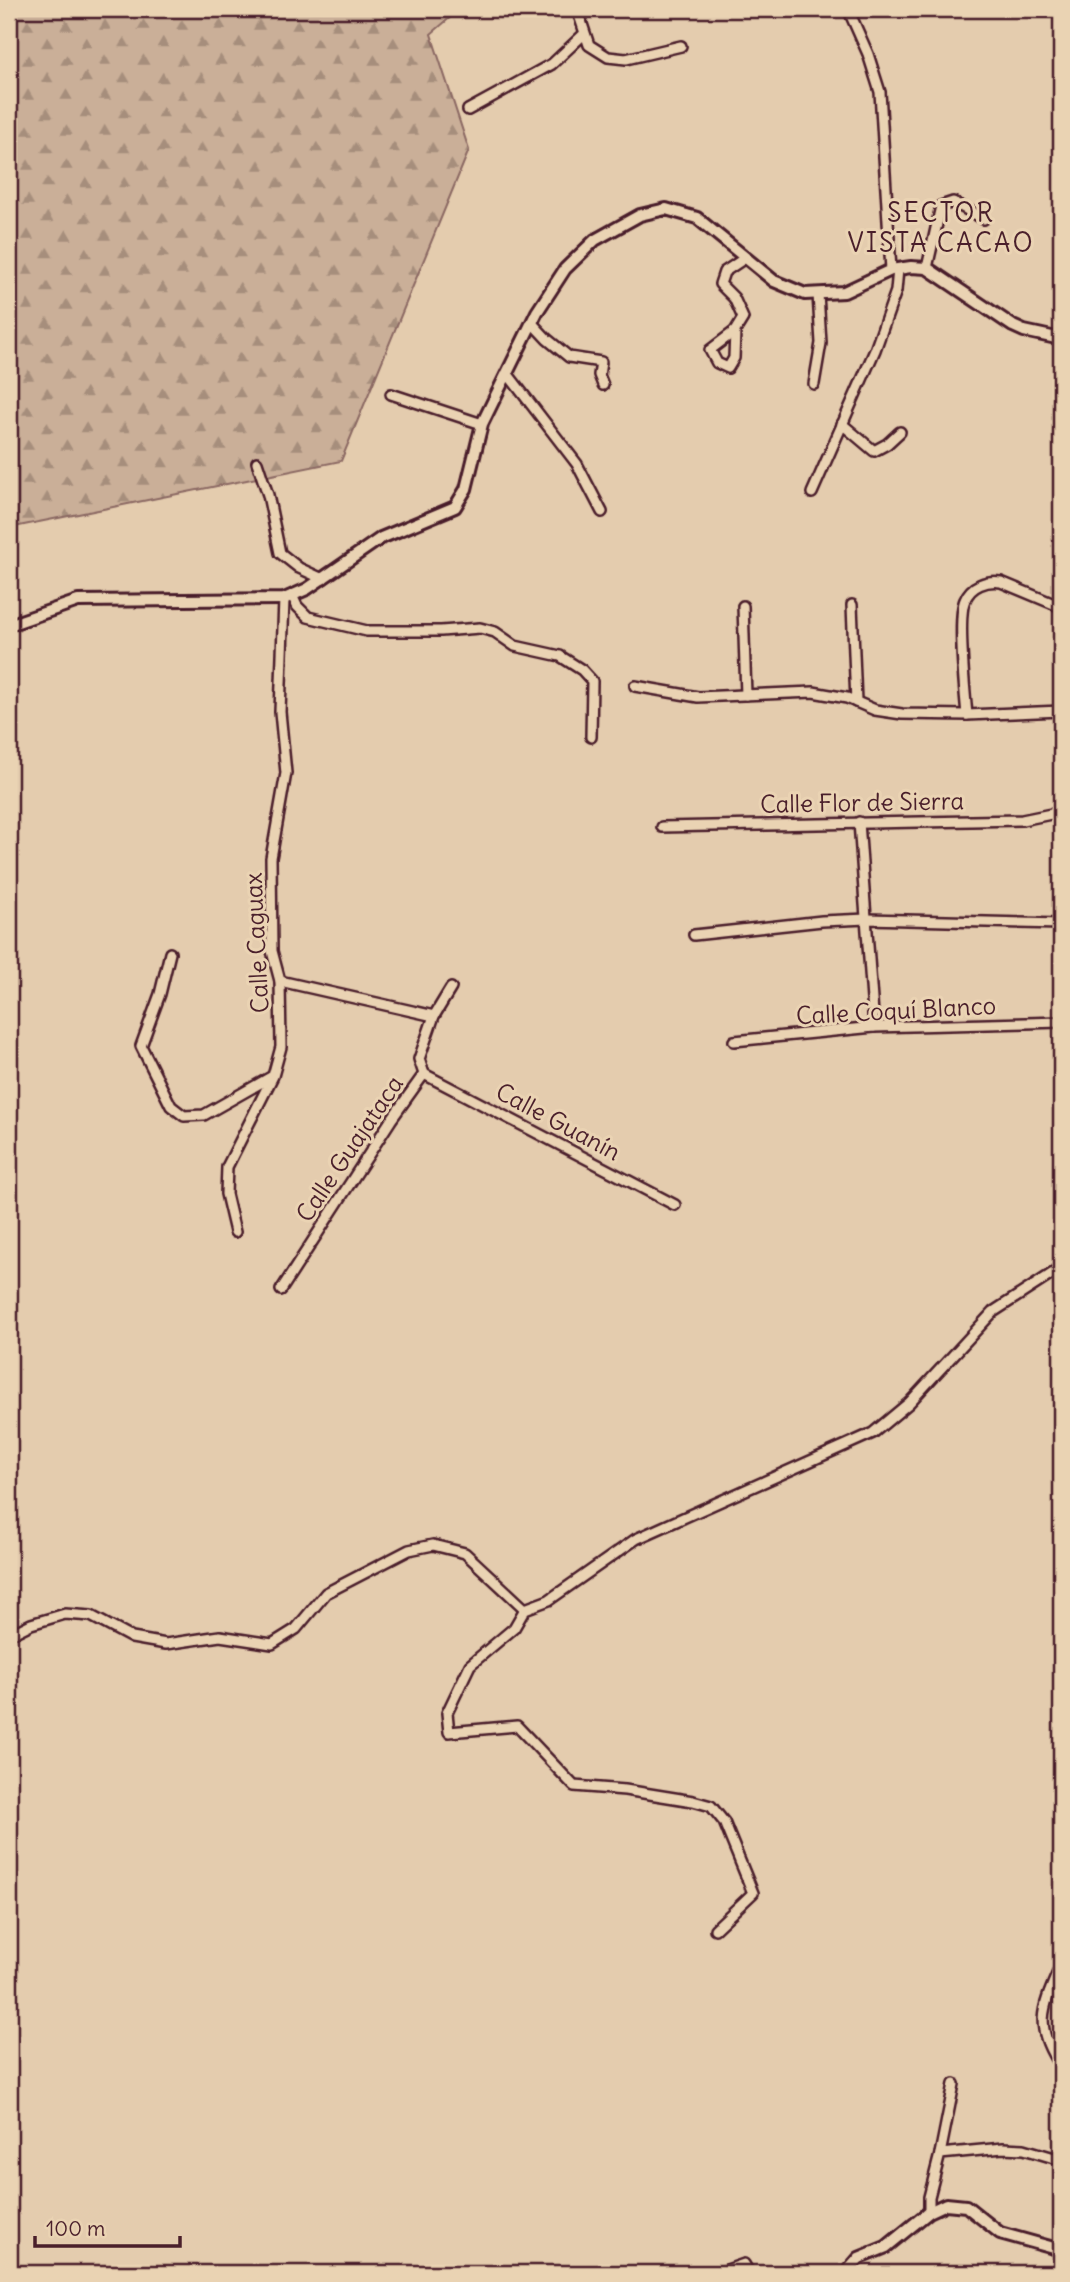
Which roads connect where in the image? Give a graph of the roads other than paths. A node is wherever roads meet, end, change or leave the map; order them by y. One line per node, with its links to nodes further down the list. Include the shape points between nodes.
1 (577, 9): 3 (street)
2 (848, 9): 9 (street, via 880,92)
3 (584, 34): 4 (street, via 589,45 608,57 626,59); 5 (street, via 552,64)
4 (681, 46)
5 (468, 110)
6 (984, 219): 8 (street, via 953,202 941,206)
7 (745, 258): 10 (street, via 774,281 805,295); 11 (street, via 697,218 666,209 640,215 595,240 565,269); 12 (street, via 724,272 720,284 734,298 743,318)
8 (927, 268): 9 (street); 13 (street, via 1013,326)
9 (895, 269): 10 (street, via 844,292); 19 (street, via 896,291)
10 (818, 294): 15 (street, via 821,343)
11 (531, 323): 14 (street); 16 (street, via 569,357 601,362)
12 (735, 331)
13 (1061, 339)
14 (507, 373): 18 (street); 23 (street, via 576,464)
15 (814, 384)
16 (603, 385)
17 (391, 394): 18 (street)
18 (482, 424): 24 (street, via 466,489 455,507 381,538)
19 (842, 424): 20 (street, via 874,451); 22 (street)
20 (900, 432)
21 (257, 462): 24 (street, via 280,553)
22 (812, 493)
23 (602, 512)
24 (323, 579): 25 (street)
25 (288, 597): 29 (street, via 78,601); 35 (street, via 308,617 367,631 480,628 516,646 560,656 592,681); 43 (street, Calle Caguax, via 280,712 286,773 271,858 272,951)
26 (852, 605): 32 (street)
27 (743, 606): 31 (street)
28 (1061, 607): 34 (street, via 1001,582 980,584 972,590 964,601 962,628)
29 (9, 625)
30 (635, 686): 31 (street, via 698,697)
31 (746, 695): 32 (street, via 813,692)
32 (856, 702): 34 (street, via 902,714)
33 (1061, 710): 34 (street)
34 (967, 715)
35 (591, 737)
36 (1061, 811): 37 (street, Calle Flor de Sierra, via 1021,820)
37 (859, 822): 38 (street, Calle Flor de Sierra); 39 (street)
38 (662, 827)
39 (867, 919): 40 (street); 41 (street); 47 (street)
40 (1061, 924)
41 (694, 935)
42 (170, 953): 50 (street, via 141,1046 171,1106 184,1115 204,1115)
43 (280, 981): 45 (street); 50 (street, Calle Caguax, via 281,1047)
44 (451, 988): 45 (street, Calle Guajataca)
45 (434, 1016): 49 (street, Calle Guajataca, via 419,1059)
46 (1061, 1022): 47 (street, Calle Coquí Blanco)
47 (874, 1027): 48 (street, Calle Coquí Blanco)
48 (734, 1041)
49 (424, 1074): 51 (street, Calle Guanín); 54 (street, Calle Guajataca)
50 (273, 1076): 52 (street, Calle Caguax, via 227,1167 226,1194)
51 (675, 1205)
52 (235, 1232)
53 (1061, 1268): 55 (street, via 993,1312 909,1403 873,1433 636,1539 549,1600)
54 (281, 1290)
55 (525, 1609): 56 (street, via 465,1553 433,1545 409,1550 326,1593 296,1629 272,1644 220,1636 166,1644 132,1638 91,1616 65,1614); 57 (street, via 514,1628 470,1665 447,1713 449,1732 517,1726 575,1786 710,1806 724,1822 753,1893)
56 (9, 1635)
57 (715, 1929)
58 (1061, 1965): 59 (street, via 1042,2010 1047,2042)
59 (1061, 2067)
60 (954, 2084): 61 (street)
61 (940, 2154): 62 (street, via 1024,2149); 63 (street)
62 (1061, 2160)
63 (929, 2212): 64 (street, via 946,2204 966,2206 1000,2233); 67 (street, via 887,2247 859,2258)
64 (1061, 2250)
65 (718, 2273): 66 (street, via 744,2264)
66 (750, 2273)
67 (846, 2273)

